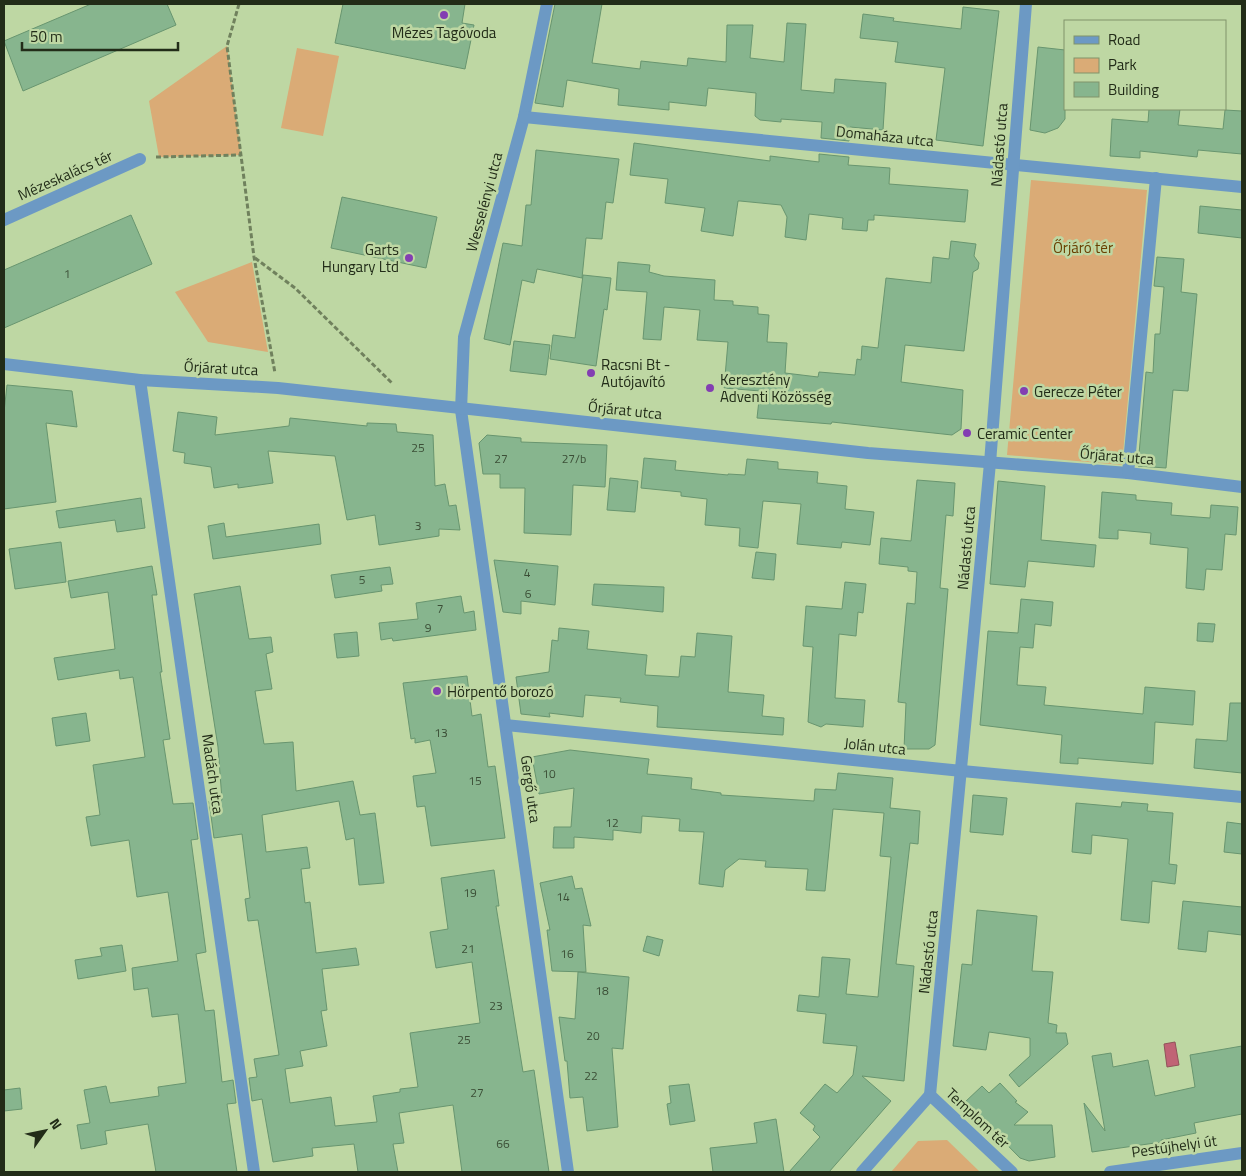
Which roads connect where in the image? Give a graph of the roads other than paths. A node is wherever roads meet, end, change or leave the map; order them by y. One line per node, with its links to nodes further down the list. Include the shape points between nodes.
1 (547, 4): 3 (street, Wesselényi utca)
2 (1026, 4): 5 (street, Nádastó utca)
3 (524, 117): 5 (street, Domaháza utca); 11 (street, Wesselényi utca, via 464,338)
4 (140, 159): 8 (street, Mézeskalács tér)
5 (1014, 165): 6 (street, Domaháza utca); 12 (street, Nádastó utca)
6 (1156, 178): 7 (street, Domaháza utca); 13 (street)
7 (1242, 187)
8 (4, 220)
9 (4, 364): 10 (street, Őrjárat utca)
10 (140, 380): 11 (street, Őrjárat utca, via 278,388); 20 (street, Madách utca)
11 (462, 410): 12 (street, Őrjárat utca, via 868,453); 15 (street, Gergő utca)
12 (990, 462): 13 (street, Őrjárat utca); 16 (street, Nádastó utca)
13 (1128, 473): 14 (street, Őrjárat utca)
14 (1242, 487)
15 (506, 725): 16 (street, Jolán utca); 21 (street, Gergő utca)
16 (962, 771): 17 (street, Jolán utca); 18 (street, Nádastó utca)
17 (1242, 797)
18 (930, 1096): 22 (street, Templom tér); 23 (street, Templom tér)
19 (1242, 1153): 24 (street, Pestújhelyi út)
20 (254, 1172)
21 (568, 1172)
22 (862, 1172)
23 (1012, 1172)
24 (1110, 1172)

